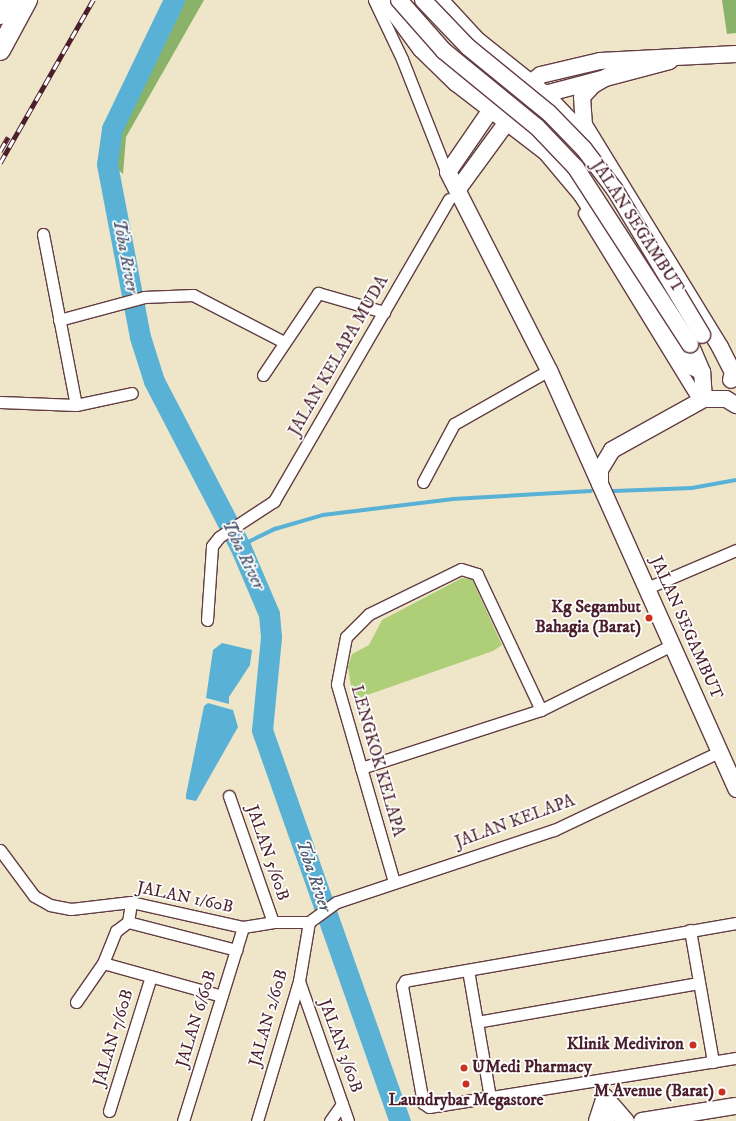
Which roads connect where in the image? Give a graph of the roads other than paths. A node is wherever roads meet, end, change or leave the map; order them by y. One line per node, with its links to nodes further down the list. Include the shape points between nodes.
1 (9, 0): 9 (highway)
2 (27, 0): 9 (highway)
3 (39, 0): 9 (highway)
4 (374, 0): 21 (street)
5 (385, 0): 17 (main road, via 421,49)
6 (399, 0): 28 (main road, JALAN SEGAMBUT, bridge, via 444,51 537,127 576,168)
7 (423, 0): 28 (main road, JALAN SEGAMBUT, bridge, via 468,47 549,113 584,149 622,202)
8 (440, 0): 13 (main road, via 477,40)
9 (7, 20): 10 (highway)
10 (0, 50)
11 (736, 54): 12 (main road)
12 (675, 59): 14 (main road); 15 (main road, via 643,56 600,61)
13 (510, 66): 15 (main road); 17 (main road, via 509,85 501,95 489,100)
14 (612, 74): 16 (main road); 20 (main road, via 593,85 582,97 582,118)
15 (530, 80): 16 (main road); 18 (main road)
16 (545, 94): 19 (main road); 20 (main road)
17 (476, 100): 18 (main road)
18 (490, 110): 19 (main road); 21 (main road)
19 (506, 122): 22 (main road); 23 (main road, via 546,152)
20 (601, 155): 23 (main road, via 589,148 579,148 570,155 570,172); 33 (main road, via 720,347 733,373)
21 (448, 172): 22 (main road, JALAN SEGAMBUT)
22 (454, 194): 26 (street, JALAN KELAPA MUDA); 30 (main road, JALAN SEGAMBUT)
23 (582, 194): 31 (main road, via 689,365)
24 (584, 213): 35 (street)
25 (43, 234): 27 (street)
26 (384, 312): 29 (street, via 318,293); 45 (street, JALAN KELAPA MUDA, via 274,501 248,521 219,537 212,546)
27 (59, 320): 29 (street, via 144,297 194,295); 37 (street)
28 (696, 339): 31 (main road, JALAN SEGAMBUT); 33 (main road, JALAN SEGAMBUT)
29 (284, 342): 32 (street)
30 (549, 370): 39 (main road, JALAN SEGAMBUT); 41 (street, via 454,424)
31 (702, 372): 35 (main road, JALAN SEGAMBUT)
32 (263, 375)
33 (733, 386)
34 (132, 393): 37 (street)
35 (702, 401): 38 (main road, via 726,399); 40 (main road)
36 (0, 402): 37 (street)
37 (76, 405)
38 (736, 405)
39 (579, 438): 40 (main road, via 589,445); 42 (main road, JALAN SEGAMBUT)
40 (612, 450): 42 (main road, via 600,470)
41 (423, 482)
42 (600, 484): 44 (main road, JALAN SEGAMBUT)
43 (736, 550): 44 (street)
44 (647, 588): 46 (main road, JALAN SEGAMBUT)
45 (207, 620)
46 (672, 645): 47 (street); 48 (main road, JALAN SEGAMBUT)
47 (541, 710): 49 (street); 49 (street, LENGKOK KELAPA, via 477,574 461,569 369,614 346,637 337,684)
48 (721, 751): 50 (main road, JALAN SEGAMBUT); 53 (street, JALAN KELAPA, via 554,830)
49 (361, 768): 53 (street, LENGKOK KELAPA)
50 (736, 788)
51 (229, 796): 57 (street, JALAN 5/60B)
52 (0, 850): 54 (street, JALAN 1/60B, via 34,896 50,905 71,909)
53 (394, 882): 55 (street, JALAN KELAPA, via 337,902)
54 (131, 902): 56 (street); 59 (street, JALAN 1/60B)
55 (312, 920): 57 (street, JALAN 1/60B); 65 (street, JALAN 2/60B)
56 (128, 922): 61 (street); 62 (street, via 116,931)
57 (273, 922): 59 (street, JALAN 1/60B)
58 (736, 923): 60 (street)
59 (243, 927): 61 (street, JALAN 6/60B)
60 (690, 930): 63 (street); 66 (street)
61 (236, 950): 67 (street, JALAN 6/60B)
62 (103, 963): 64 (street); 68 (street)
63 (468, 970): 69 (street); 74 (street, via 405,981 402,986 424,1103 429,1107)
64 (151, 976): 67 (street); 77 (street, JALAN 7/60B)
65 (299, 982): 75 (street, JALAN 3/60B); 79 (street, JALAN 2/60B)
66 (699, 983): 69 (street); 71 (street)
67 (222, 996): 78 (street, JALAN 6/60B)
68 (76, 1002)
69 (477, 1022): 74 (street)
70 (736, 1058): 71 (street)
71 (713, 1062): 72 (street)
72 (602, 1080): 73 (street); 74 (street)
73 (605, 1097): 82 (main road); 83 (street); 84 (main road)
74 (490, 1098)
75 (342, 1104): 80 (street); 81 (street, JALAN 3/60B)
76 (736, 1106): 85 (main road)
77 (109, 1111)
78 (183, 1121)
79 (257, 1121)
80 (330, 1121)
81 (348, 1121)
82 (597, 1121)
83 (609, 1121)
84 (626, 1121)
85 (642, 1121)

